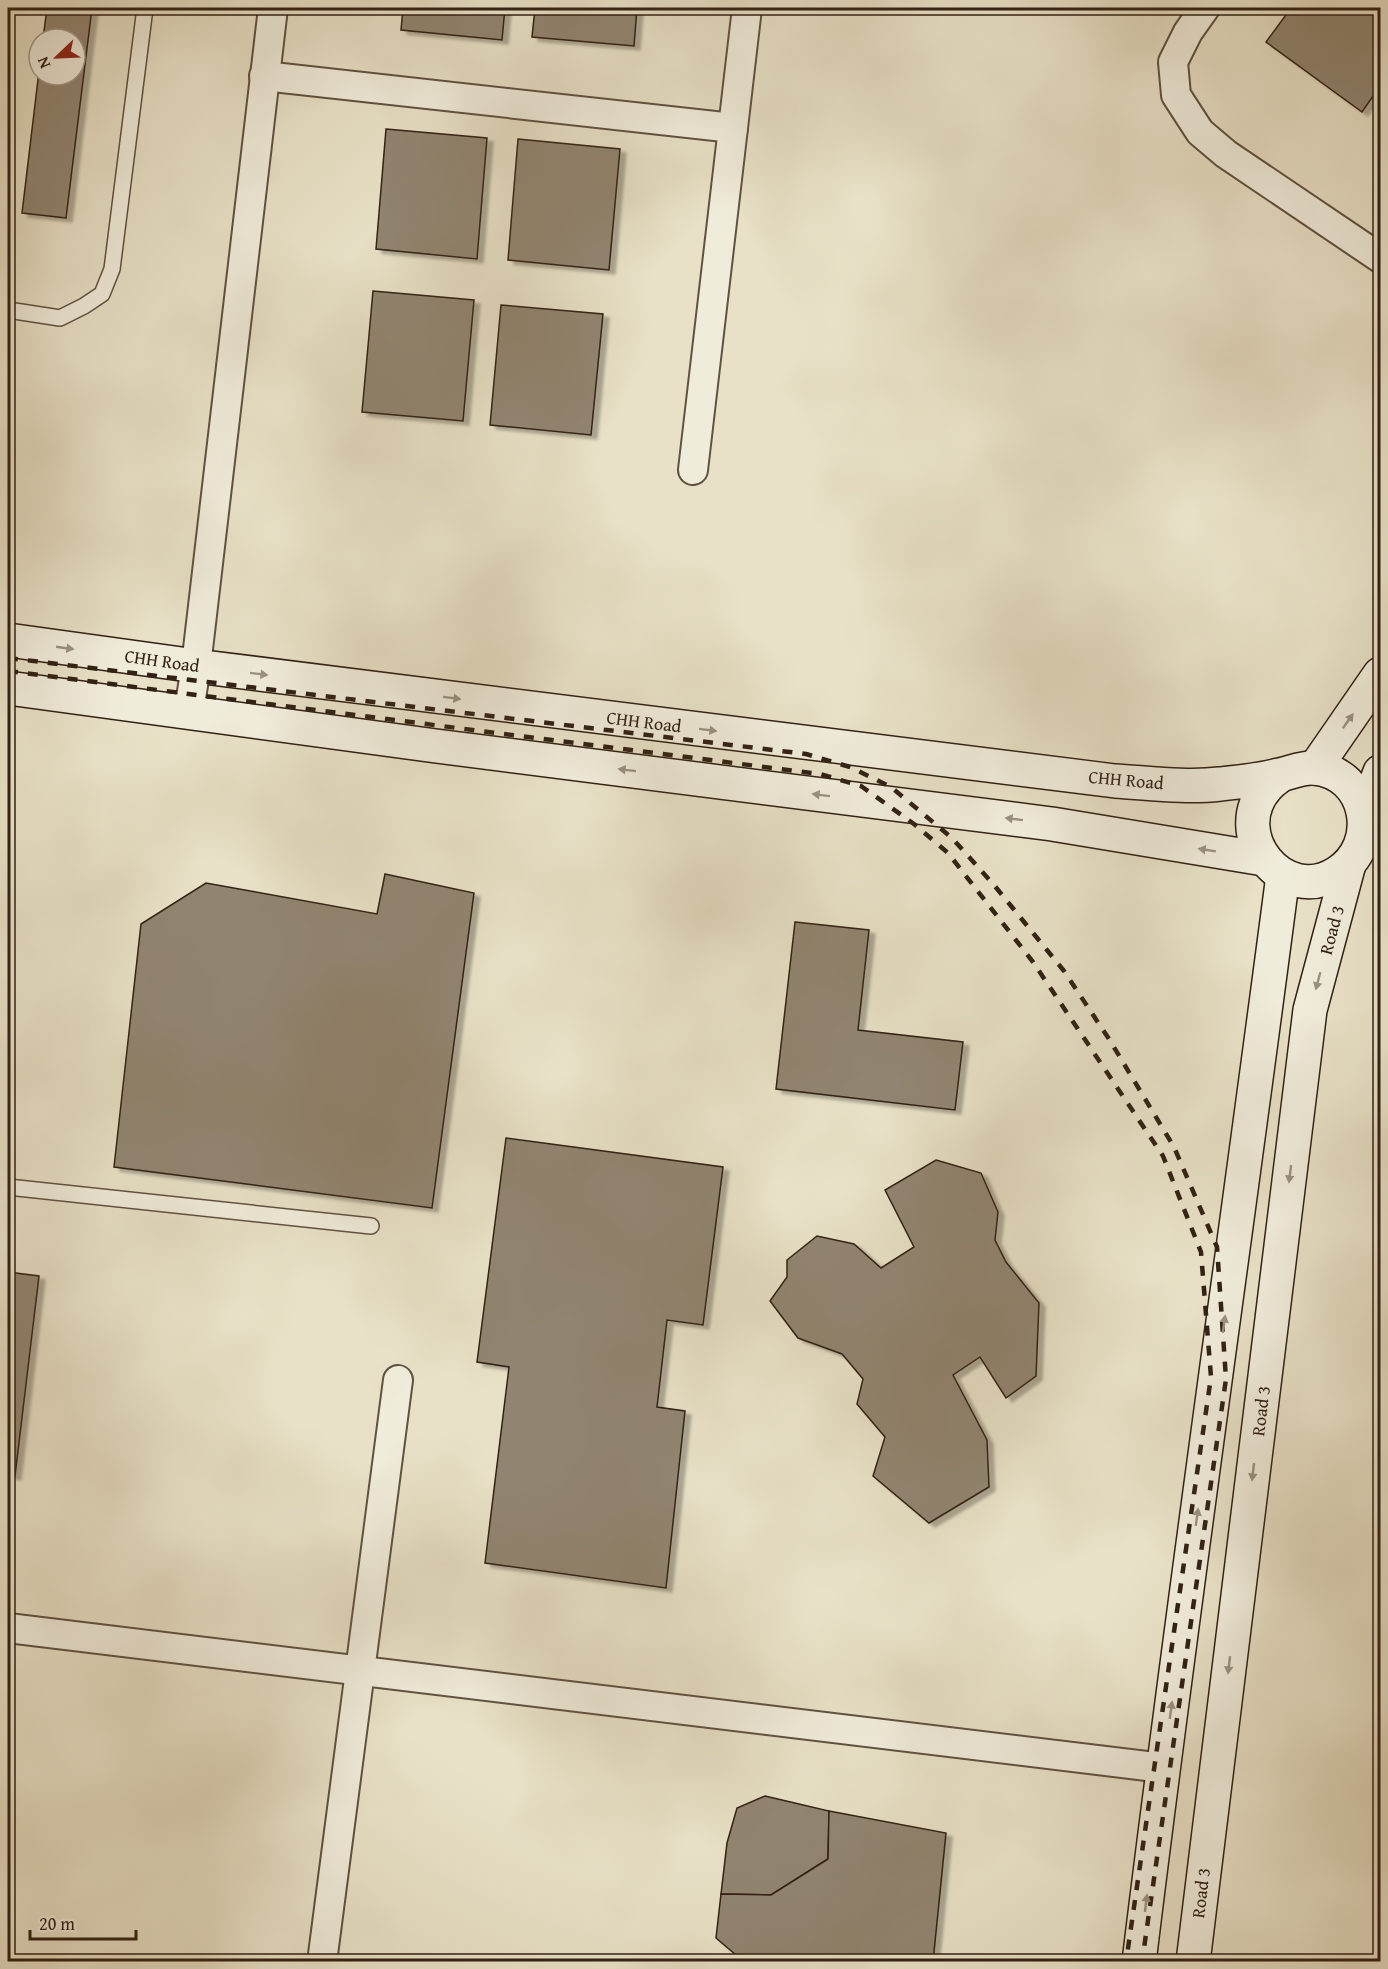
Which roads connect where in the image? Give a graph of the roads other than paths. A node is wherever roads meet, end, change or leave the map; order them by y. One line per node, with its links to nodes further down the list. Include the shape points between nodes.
1 (145, 8): 8 (lane, via 112,269 102,294 60,318)
2 (273, 8): 5 (street)
3 (747, 8): 6 (street)
4 (1205, 8): 7 (street, via 1173,62 1176,95 1200,132 1226,154)
5 (264, 76): 6 (street); 11 (street)
6 (733, 128): 9 (street)
7 (1380, 258)
8 (8, 310)
9 (693, 470)
10 (8, 640): 11 (street, CHH Road, one-way to 11)
11 (196, 666): 14 (street); 17 (street, CHH Road, one-way to 17, via 1115,781 1217,785)
12 (1380, 674): 15 (street, one-way to 12)
13 (8, 688): 14 (street)
14 (189, 711): 20 (street, one-way to 14, via 1052,824)
15 (1315, 768): 17 (street); 18 (street, via 1347,783)
16 (1380, 772): 18 (street)
17 (1281, 775): 20 (street, via 1257,800 1252,817 1258,851)
18 (1364, 814): 19 (street, via 1365,832 1360,849)
19 (1349, 864): 20 (street, via 1335,875 1301,881); 24 (street, Road 3, one-way to 24, via 1310,1010)
20 (1274, 867): 23 (street)
21 (8, 1187): 22 (lane)
22 (371, 1226)
23 (1232, 1263): 24 (street); 28 (street, one-way to 23)
24 (1278, 1269): 31 (street, Road 3, one-way to 31)
25 (398, 1380): 27 (street)
26 (8, 1628): 27 (street)
27 (358, 1672): 28 (street); 29 (street)
28 (1162, 1768): 30 (street, one-way to 28)
29 (322, 1962)
30 (1139, 1962)
31 (1193, 1962)

